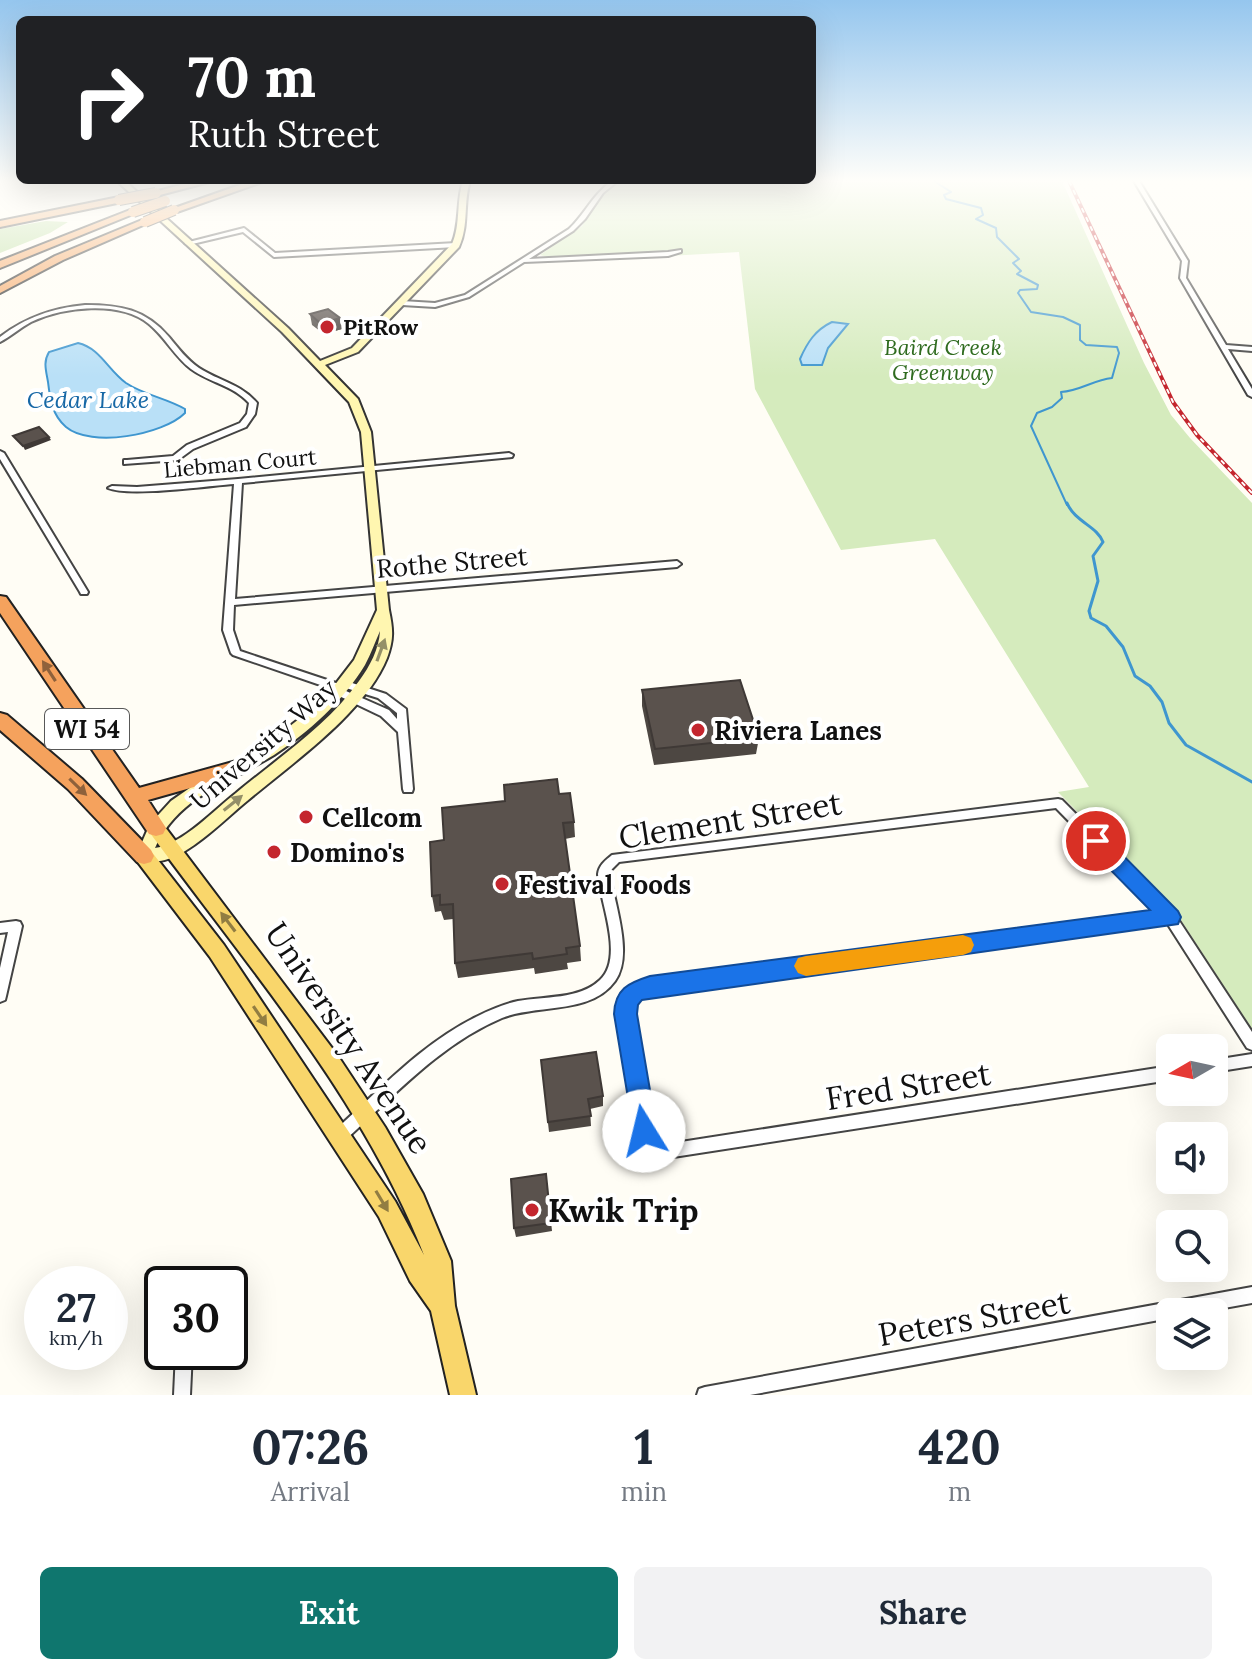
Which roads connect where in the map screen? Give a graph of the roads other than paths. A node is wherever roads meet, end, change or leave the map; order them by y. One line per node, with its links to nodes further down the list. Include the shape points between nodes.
1 (47, 246): 12 (highway, bridge)
2 (84, 246): 13 (highway)
3 (86, 246): 14 (highway)
4 (191, 246): 19 (main road)
5 (263, 246): 6 (street, via 274,255)
6 (436, 246)
7 (455, 246): 15 (main road)
8 (546, 246): 11 (street)
9 (1176, 246): 17 (street, via 1185,261 1183,278)
10 (679, 251): 11 (street)
11 (524, 261): 15 (street, via 456,301)
12 (0, 265)
13 (0, 281)
14 (0, 290)
15 (402, 303): 19 (main road, via 364,351)
16 (0, 340): 23 (street, via 59,310 101,307 141,315 186,361 245,391 253,403 243,425 175,458)
17 (1223, 347): 18 (street); 20 (street)
18 (1252, 349)
19 (322, 366): 24 (main road, via 354,401 366,432)
20 (1252, 395)
21 (0, 453): 30 (street)
22 (509, 455): 24 (street, Liebman Court)
23 (127, 462)
24 (370, 470): 25 (street, Liebman Court); 29 (main road)
25 (238, 481): 26 (street, Liebman Court); 32 (street)
26 (112, 488)
27 (677, 564): 29 (street, Rothe Street)
28 (0, 588): 33 (highway)
29 (382, 590): 32 (street, Rothe Street); 34 (main road, University Way, via 386,636 376,664)
30 (84, 592)
31 (0, 601): 33 (highway, WI 54)
32 (231, 602): 34 (street, via 228,630 236,653)
33 (12, 615): 38 (highway, WI 54, one-way to 33)
34 (348, 690): 36 (main road, University Way, via 296,732); 37 (street, via 403,730); 40 (main road, University Way, one-way to 34, via 310,741)
35 (0, 720): 41 (highway, WI 54, one-way to 41, via 75,784)
36 (240, 767): 38 (highway); 39 (main road, University Way, via 194,792)
37 (408, 789)
38 (133, 797): 39 (highway, WI 54)
39 (156, 828): 40 (main road, University Avenue / WI 54); 41 (main road, University Way)
40 (172, 851): 41 (main road, University Way); 49 (main road, University Avenue / WI 54, one-way to 40, via 274,985)
41 (144, 856): 50 (main road, University Avenue / WI 54, one-way to 50, via 217,951)
42 (1170, 917): 45 (street); 48 (street, Fred Street, via 650,986 626,1004 644,1131 655,1146 675,1151); 49 (street, Clement Street, via 1058,803 616,858 604,877 617,960 604,986 584,996 514,1008 463,1029)
43 (0, 928): 44 (street, via 16,926)
44 (0, 996)
45 (1252, 1044)
46 (1252, 1060): 47 (street)
47 (1228, 1064)
48 (1156, 1075)
49 (363, 1115): 50 (street, Clement Street); 52 (main road, University Avenue / WI 54, via 424,1222 443,1279)
50 (339, 1136): 52 (main road, University Avenue / WI 54, one-way to 52)
51 (1252, 1295): 56 (street, Peters Street)
52 (442, 1306): 55 (main road, University Avenue / WI 54)
53 (183, 1370): 54 (street)
54 (182, 1395)
55 (463, 1395)
56 (705, 1395)

